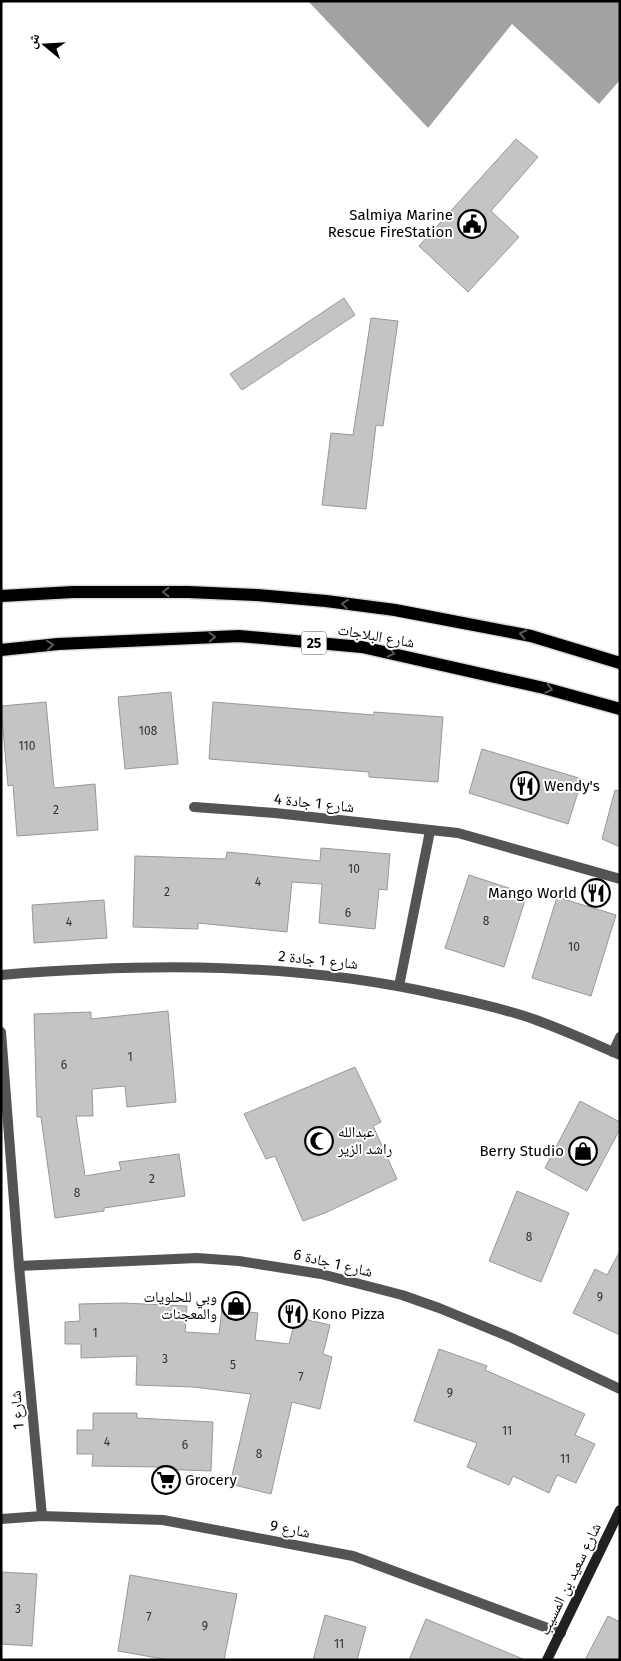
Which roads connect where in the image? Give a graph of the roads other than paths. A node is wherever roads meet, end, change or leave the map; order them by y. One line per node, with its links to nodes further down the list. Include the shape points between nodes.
1 (1, 596): 3 (main road, شارع البلاجات, one-way to 1, via 531,636 414,613 326,601 188,592)
2 (1, 650): 4 (main road, شارع البلاجات / 25, one-way to 4, via 58,644 239,636 362,647 544,688)
3 (620, 663)
4 (620, 710)
5 (194, 807): 6 (street, شارع 1 جادة 4)
6 (430, 831): 7 (street, شارع 1 جادة 4, via 475,837); 9 (street)
7 (620, 879)
8 (1, 975): 9 (street, شارع 1 جادة 2, via 131,967 239,968 319,974)
9 (399, 986): 12 (street, شارع 1 جادة 2, via 536,1020)
10 (1, 1032): 13 (street, شارع 1)
11 (620, 1037): 12 (street)
12 (616, 1054)
13 (20, 1266): 14 (street, شارع 1 جادة 6, via 197,1258 321,1274 439,1308); 16 (street, شارع 1)
14 (620, 1389)
15 (620, 1510): 18 (street, شارع سعيد بن المسيب)
16 (42, 1516): 17 (street, شارع 9); 18 (street, شارع 9, via 163,1520 353,1556)
17 (1, 1519)
18 (562, 1633): 19 (street, شارع سعيد بن المسيب)
19 (547, 1660)

